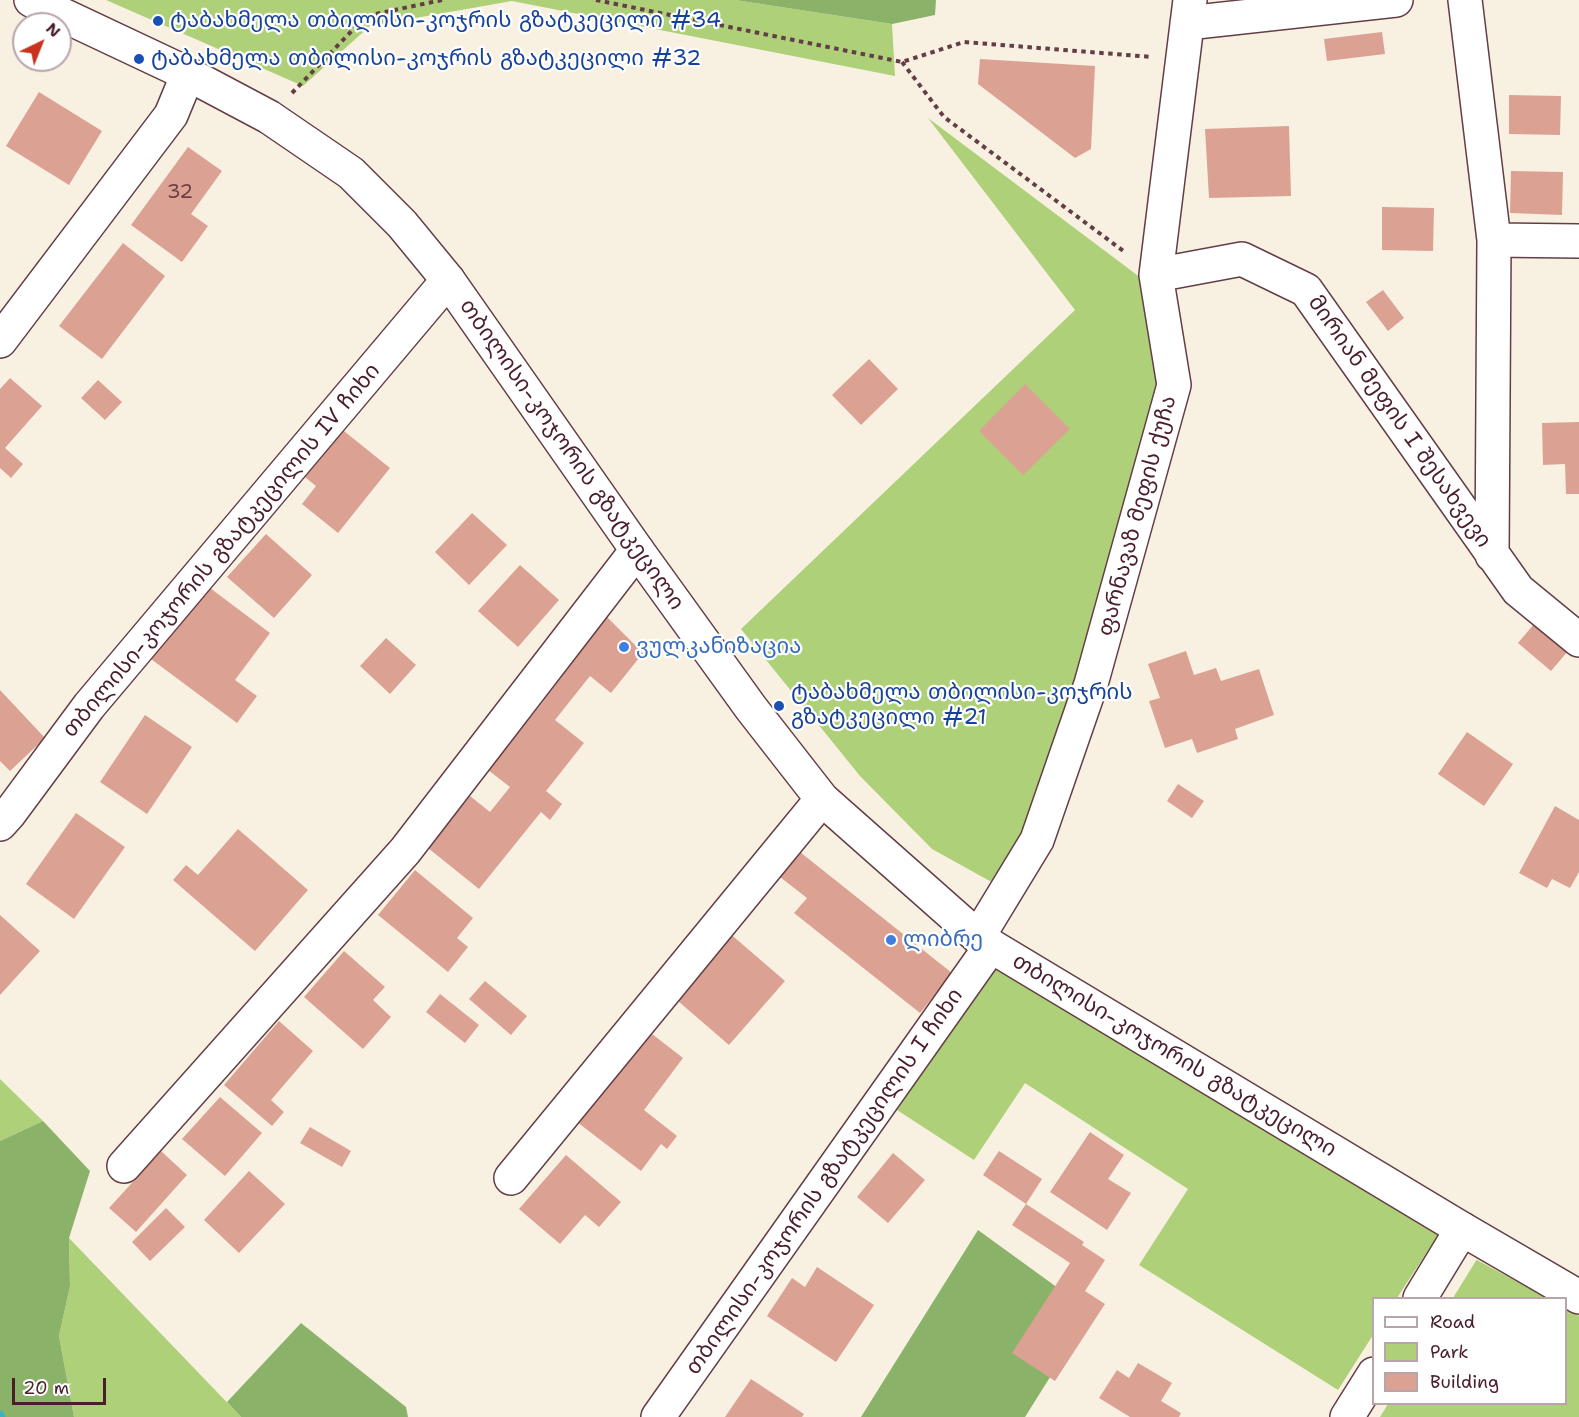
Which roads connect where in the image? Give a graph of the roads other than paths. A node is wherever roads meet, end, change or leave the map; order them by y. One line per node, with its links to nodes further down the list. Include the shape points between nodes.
1 (31, 0): 5 (street, თბილისი-კოჯორის გზატკეცილი)
2 (1396, 0): 4 (street)
3 (1465, 0): 6 (street)
4 (1189, 11): 8 (street, ფარნავაზ მეფის ქუჩა)
5 (188, 74): 9 (street, თბილისი-კოჯორის გზატკეცილი, via 269,117 351,173 402,224); 10 (street, via 171,115)
6 (1494, 240): 7 (street); 12 (street)
7 (1579, 241)
8 (1156, 275): 12 (street, მირიან მეფის I შესახვევი, via 1242,259 1306,290); 16 (street, ფარნავაზ მეფის ქუჩა, via 1174,385 1092,684 1037,840)
9 (448, 280): 11 (street, თბილისი-კოჯორის გზატკეცილი); 15 (street, თბილისი-კოჯორის გზატკეცილის IV ჩიხი, via 89,706)
10 (0, 341)
11 (637, 550): 14 (street, თბილისი-კოჯორის გზატკეცილი); 17 (street, via 405,851)
12 (1492, 555): 13 (street, მირიან მეფის I შესახვევი, via 1518,590)
13 (1579, 640)
14 (822, 800): 16 (street, თბილისი-კოჯორის გზატკეცილი); 18 (street)
15 (0, 824)
16 (985, 942): 19 (street, თბილისი-კოჯორის გზატკეცილი); 23 (street, თბილისი-კოჯორის გზატკეცილის I ჩიხი)
17 (124, 1166)
18 (511, 1178)
19 (1462, 1229): 20 (street, თბილისი-კოჯორის გზატკეცილი); 21 (street)
20 (1579, 1296)
21 (1421, 1297)
22 (1372, 1377): 24 (street)
23 (658, 1417)
24 (1347, 1417)

